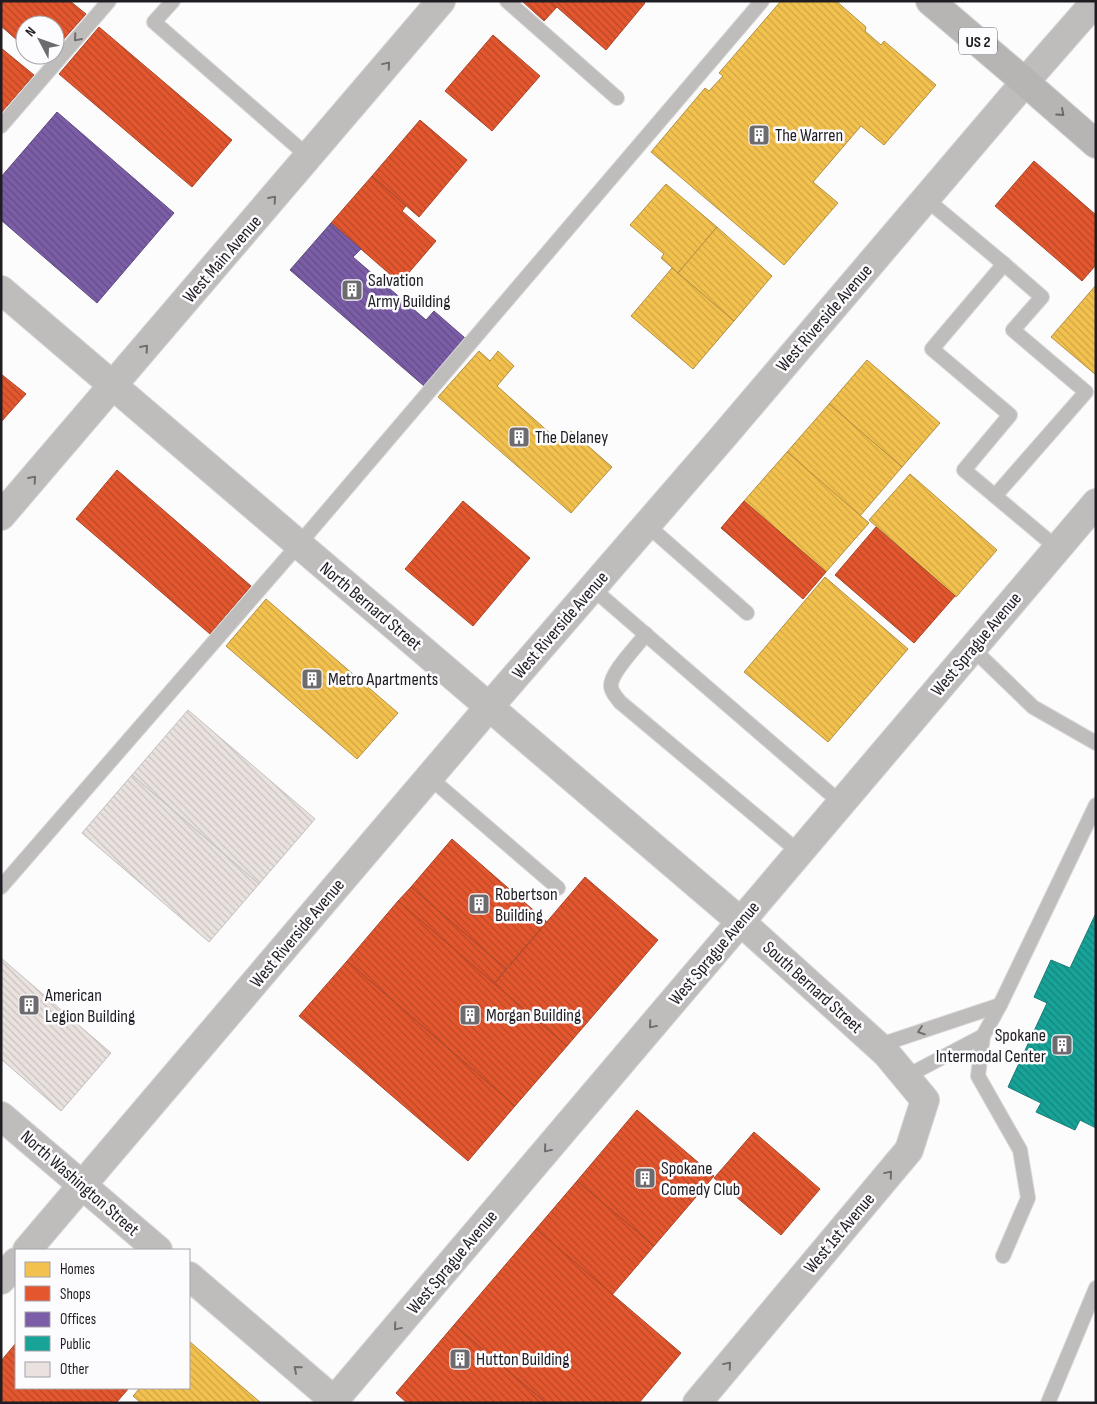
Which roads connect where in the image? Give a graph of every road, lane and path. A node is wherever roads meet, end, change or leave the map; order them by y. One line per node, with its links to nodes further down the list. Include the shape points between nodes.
1 (109, 1): 10 (lane, one-way to 10)
2 (172, 1): 12 (lane, via 154,22)
3 (441, 1): 12 (main road, West Main Avenue, one-way to 3)
4 (507, 1): 9 (lane)
5 (762, 1): 21 (lane)
6 (930, 1): 8 (main road, US 2)
7 (1096, 1): 8 (main road, West Riverside Avenue)
8 (1025, 82): 11 (main road, US 2, one-way to 11); 13 (main road, West Riverside Avenue)
9 (617, 98)
10 (1, 126)
11 (1096, 144)
12 (309, 157): 16 (main road, West Main Avenue, one-way to 12)
13 (926, 199): 14 (lane); 20 (main road, West Riverside Avenue)
14 (1004, 264): 17 (lane, via 932,350 1010,415 964,470); 17 (lane, via 1042,297 1013,330 1086,392)
15 (1, 290): 16 (main road, North Bernard Street)
16 (113, 386): 19 (main road, West Main Avenue, one-way to 16); 21 (main road, North Bernard Street)
17 (996, 496): 22 (lane)
18 (1096, 503): 22 (main road, West Sprague Avenue)
19 (1, 516)
20 (647, 525): 23 (main road, West Riverside Avenue); 24 (lane)
21 (299, 544): 27 (main road, North Bernard Street); 33 (lane)
22 (1057, 548): 26 (main road, West Sprague Avenue)
23 (592, 588): 25 (lane); 27 (main road, West Riverside Avenue)
24 (747, 614)
25 (646, 634): 30 (lane); 32 (lane, via 616,671 610,686 612,692 628,709)
26 (972, 648): 28 (lane, via 1033,707); 30 (main road, West Sprague Avenue)
27 (489, 707): 29 (main road, West Riverside Avenue); 35 (main road, North Bernard Street)
28 (1096, 743)
29 (429, 777): 34 (lane); 41 (main road, West Riverside Avenue)
30 (841, 803): 32 (main road, West Sprague Avenue)
31 (1096, 805): 36 (lane)
32 (799, 852): 35 (main road, West Sprague Avenue)
33 (1, 888)
34 (558, 888)
35 (740, 921): 38 (main road, South Bernard Street); 49 (main road, West Sprague Avenue, one-way to 49)
36 (1000, 1004): 37 (lane); 38 (lane, one-way to 38)
37 (984, 1036): 39 (lane); 44 (lane, via 978,1076 1020,1150 1028,1198)
38 (882, 1050): 39 (main road, West 1st Avenue)
39 (905, 1077): 50 (main road, West 1st Avenue, one-way to 39, via 909,1150 924,1100)
40 (1, 1116): 41 (main road, North Washington Street)
41 (82, 1185): 42 (main road, West Riverside Avenue); 43 (main road, North Washington Street)
42 (27, 1249)
43 (157, 1249)
44 (1004, 1256)
45 (15, 1263): 47 (main road)
46 (190, 1277): 49 (main road, one-way to 46)
47 (1, 1280)
48 (1096, 1288): 51 (lane)
49 (334, 1402)
50 (696, 1403)
51 (1048, 1403)

